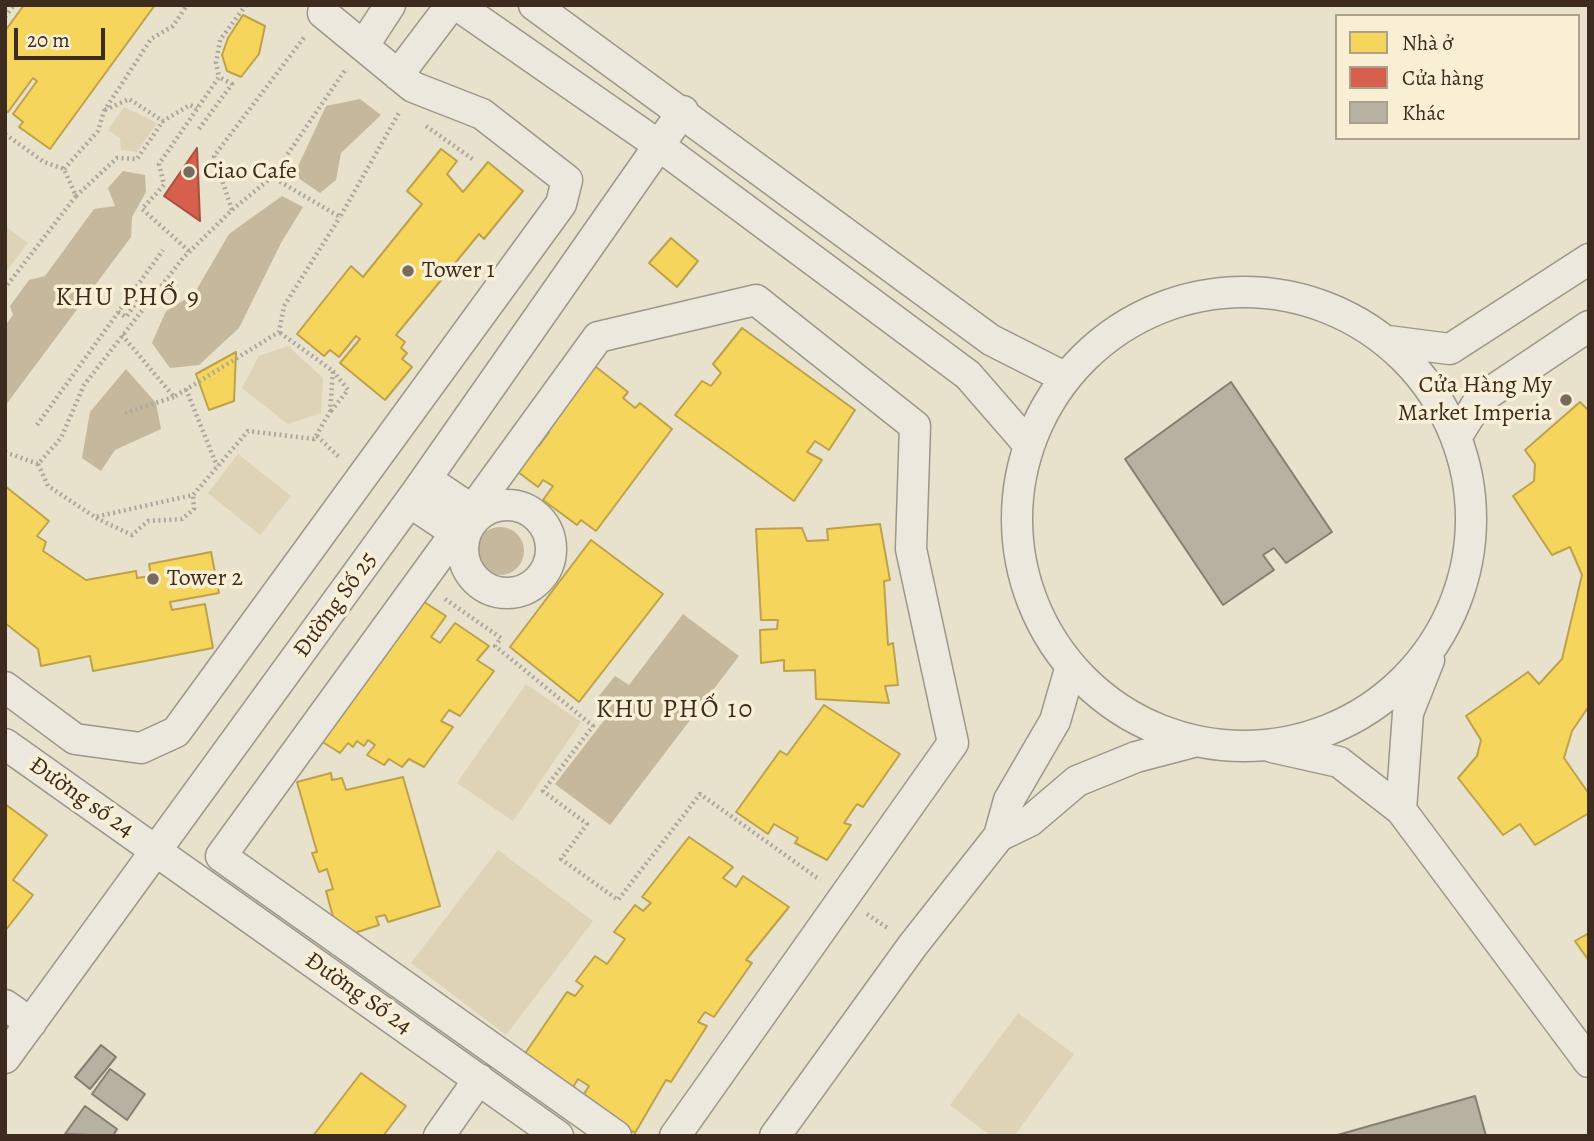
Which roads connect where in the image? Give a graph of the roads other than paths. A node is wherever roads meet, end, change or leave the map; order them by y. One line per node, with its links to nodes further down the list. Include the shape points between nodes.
1 (390, 5): 6 (street)
2 (451, 5): 7 (street)
3 (457, 5): 9 (street)
4 (534, 5): 8 (street)
5 (318, 19): 6 (street)
6 (364, 46): 7 (street)
7 (394, 88): 20 (street, via 413,87 482,114 568,180 561,204 176,732 141,748 75,739)
8 (683, 111): 9 (street, Đường Số 25); 13 (street, via 991,340)
9 (657, 144): 15 (street, via 968,374); 16 (street, Đường Số 25)
10 (1589, 259): 12 (street, via 1450,349)
11 (1589, 327): 14 (street, via 1480,399)
12 (1388, 341): 13 (street, via 1324,304 1251,291 1178,301 1112,333); 14 (street, via 1429,384)
13 (1066, 378): 15 (street)
14 (1457, 436): 18 (street, via 1472,504 1465,573)
15 (1028, 444): 19 (street, via 1016,513 1021,569 1040,622)
16 (418, 490): 17 (street); 26 (street, Đường Số 25)
17 (465, 522): 34 (street, via 221,856); 35 (street, via 598,337 756,300 915,426 911,549 953,743)
18 (1438, 638): 23 (street, via 1392,692 1333,729); 24 (street, via 1408,713)
19 (1070, 669): 21 (street, via 1126,715); 25 (street, via 1055,721 1009,800)
20 (5, 687)
21 (1193, 742): 23 (street); 25 (street, via 1136,757 1077,781 1031,821)
22 (5, 744): 26 (street, Đường số 24)
23 (1266, 746): 24 (street, via 1339,762)
24 (1401, 810): 30 (street)
25 (999, 836): 36 (street, via 913,945)
26 (157, 852): 28 (street, Đường Số 25); 31 (street, Đường Số 24)
27 (5, 1004): 28 (street)
28 (31, 1023): 29 (street, Đường Số 25)
29 (5, 1058)
30 (1589, 1062)
31 (479, 1079): 32 (street); 33 (street, Đường Số 24)
32 (439, 1136)
33 (558, 1136)
34 (615, 1136)
35 (675, 1136)
36 (775, 1136)

